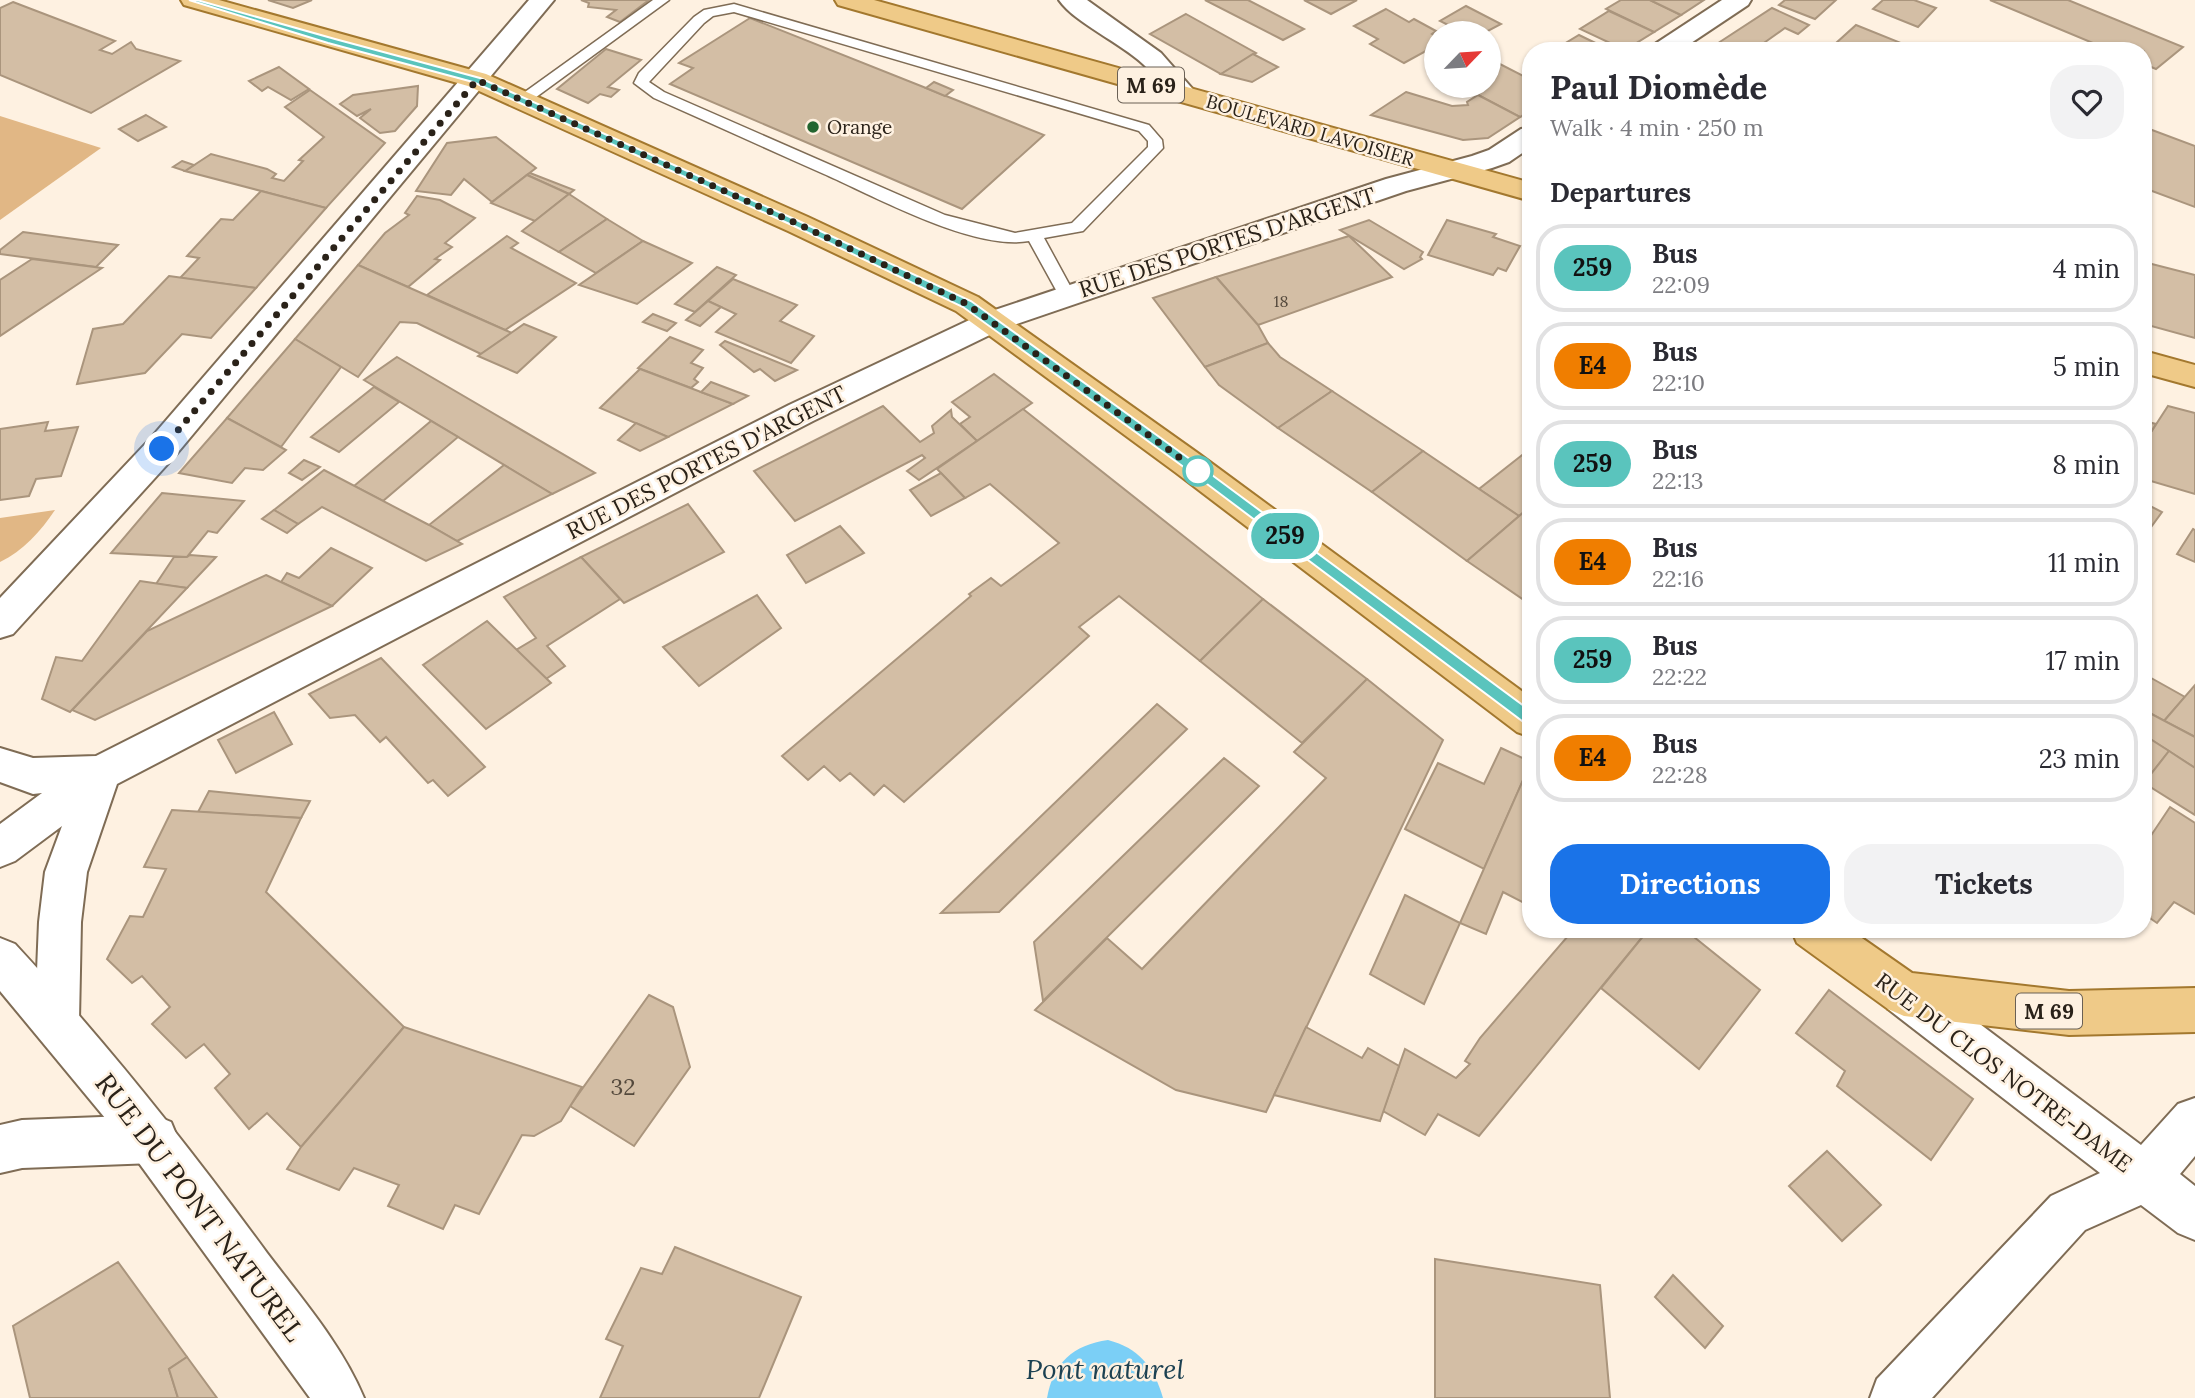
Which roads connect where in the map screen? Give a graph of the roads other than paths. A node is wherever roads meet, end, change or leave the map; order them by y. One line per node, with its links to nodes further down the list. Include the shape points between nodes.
1 (193, 0): 8 (main road)
2 (542, 0): 8 (street)
3 (662, 0): 10 (lane)
4 (846, 0): 9 (main road, BOULEVARD LAVOISIER / M 69)
5 (1071, 0): 9 (street, via 1152,58)
6 (1739, 0): 7 (street)
7 (1675, 42)
8 (477, 80): 10 (main road); 19 (street, via 162,449)
9 (1184, 94): 12 (main road, BOULEVARD LAVOISIER / M 69)
10 (523, 100): 16 (main road, via 967,304)
11 (1522, 141): 12 (street, RUE DES PORTES D'ARGENT, via 1499,156)
12 (1455, 170): 13 (main road, BOULEVARD LAVOISIER / M 69); 15 (street, RUE DES PORTES D'ARGENT, via 1396,185)
13 (1522, 189)
14 (1035, 236): 14 (lane, via 1077,227 1089,218 1156,148 1144,128 734,8 699,20 641,83 939,219 995,235); 15 (lane)
15 (1067, 295): 16 (street, RUE DES PORTES D'ARGENT)
16 (991, 322): 22 (main road); 24 (street, RUE DES PORTES D'ARGENT, via 801,412)
17 (2152, 364): 18 (main road)
18 (2195, 376)
19 (16, 597): 20 (street); 21 (street)
20 (0, 623)
21 (0, 650)
22 (1522, 713)
23 (0, 765): 24 (street, via 33,776)
24 (101, 773): 25 (street, RUE DES PORTES D'ARGENT); 30 (street, via 66,872)
25 (0, 848)
26 (1825, 938): 28 (main road, RUE DU CLOS NOTRE-DAME / M 69)
27 (0, 959): 30 (street, RUE DU PONT NATUREL)
28 (1904, 994): 29 (main road, M 69, via 2069,1013); 34 (street, RUE DU CLOS NOTRE-DAME)
29 (2195, 1010)
30 (57, 1020): 32 (street, RUE DU PONT NATUREL)
31 (2195, 1121): 34 (street)
32 (154, 1139): 33 (street, via 22,1144); 36 (street, RUE DU PONT NATUREL)
33 (0, 1149)
34 (2144, 1178): 35 (street, RUE DU CLOS NOTRE-DAME); 37 (street, via 2068,1213)
35 (2195, 1216)
36 (338, 1398)
37 (1896, 1398)

